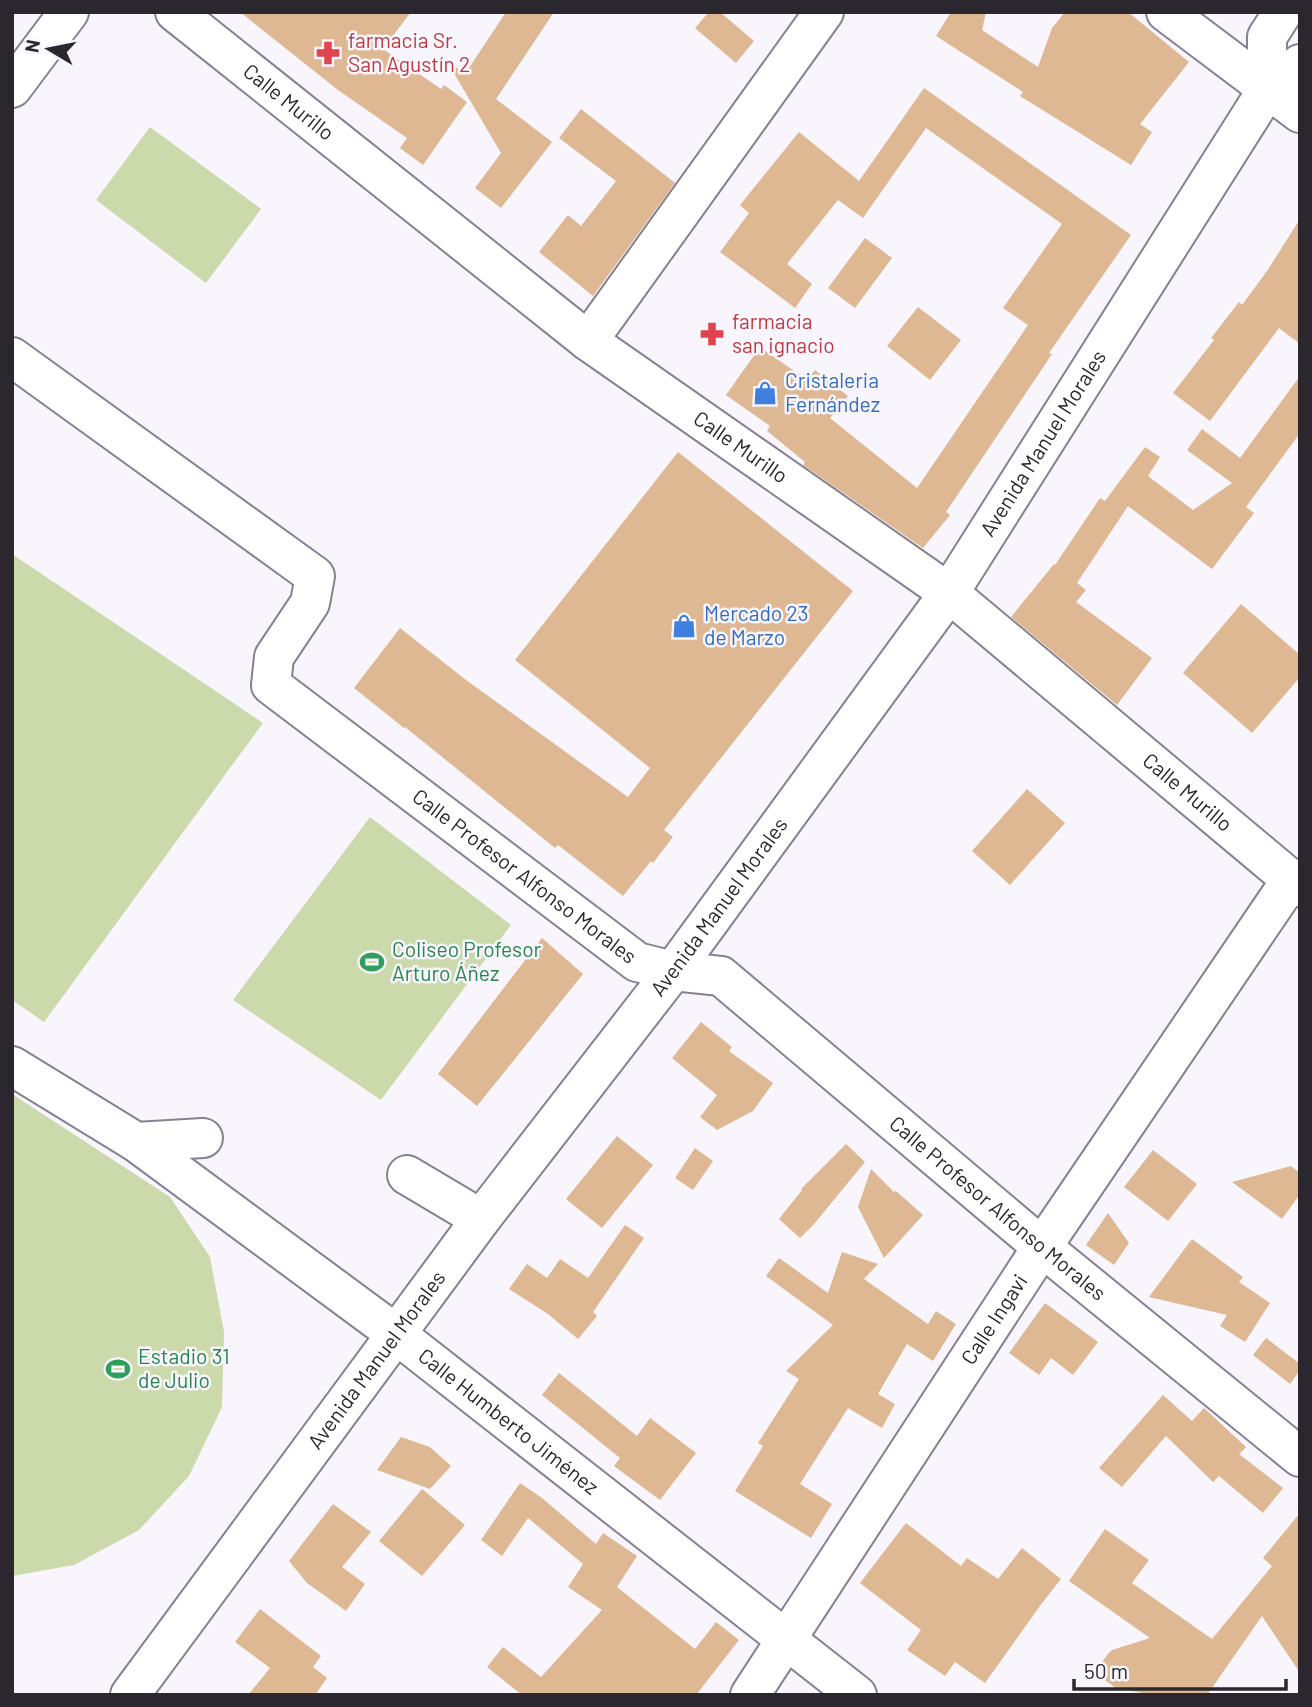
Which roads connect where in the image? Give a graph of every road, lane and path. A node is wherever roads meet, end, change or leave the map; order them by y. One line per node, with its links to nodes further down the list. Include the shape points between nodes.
1 (69, 12): 7 (street)
2 (175, 12): 10 (street, Calle Murillo)
3 (824, 12): 10 (street)
4 (1166, 12): 8 (street)
5 (1283, 12): 8 (street, via 1267,37)
6 (1300, 65): 8 (street, Avenida Manuel Morales)
7 (12, 88)
8 (1267, 90): 9 (street); 12 (street, Avenida Manuel Morales)
9 (1300, 113)
10 (588, 341): 12 (street, Calle Murillo)
11 (12, 357): 14 (street, Calle Profesor Alfonso Morales, via 315,576 310,603 274,657 271,685 637,962)
12 (948, 593): 13 (street, Calle Murillo); 14 (street, Avenida Manuel Morales)
13 (1296, 884): 20 (street, Calle Ingavi)
14 (673, 971): 19 (street, Avenida Manuel Morales); 20 (street, Calle Profesor Alfonso Morales, via 721,976)
15 (12, 1066): 17 (street, Calle Humberto Jiménez)
16 (203, 1138): 17 (street)
17 (136, 1142): 21 (street, Calle Humberto Jiménez)
18 (407, 1175): 19 (street)
19 (481, 1219): 21 (street, Avenida Manuel Morales)
20 (1042, 1247): 22 (street, Calle Profesor Alfonso Morales); 23 (street, Calle Ingavi)
21 (396, 1334): 23 (street, Calle Humberto Jiménez); 24 (street, Avenida Manuel Morales)
22 (1300, 1457)
23 (786, 1641): 25 (street, Calle Ingavi); 26 (street, Calle Humberto Jiménez)
24 (130, 1695)
25 (750, 1695)
26 (857, 1695)

